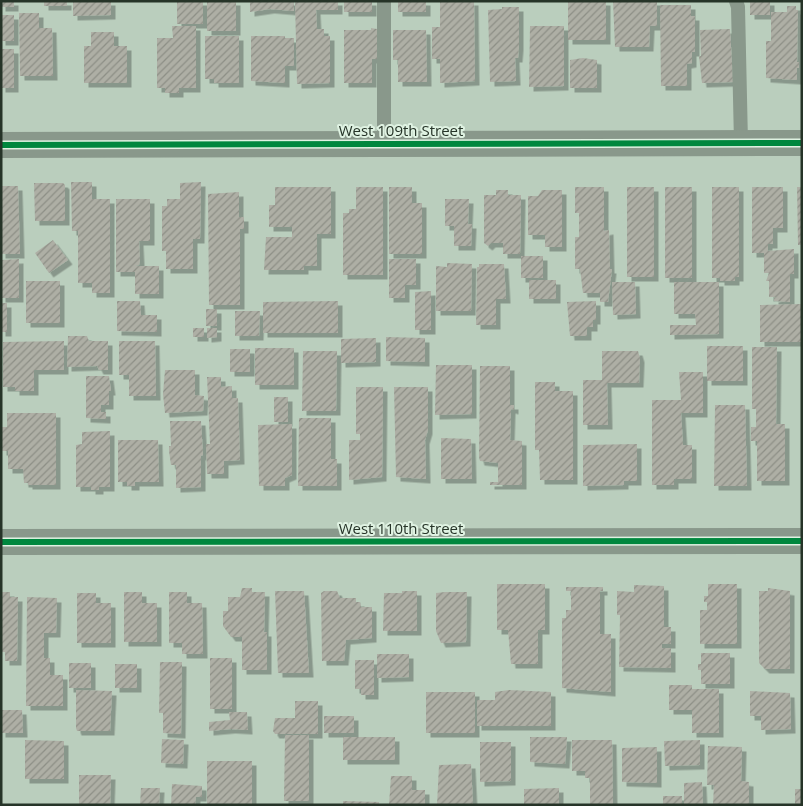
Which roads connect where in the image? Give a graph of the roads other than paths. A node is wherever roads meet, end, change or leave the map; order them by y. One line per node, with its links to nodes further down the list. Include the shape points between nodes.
1 (384, 1): 5 (lane)
2 (736, 1): 3 (lane)
3 (741, 143): 4 (street, West 109th Street); 5 (street, West 109th Street)
4 (802, 143)
5 (384, 144): 6 (street, West 109th Street)
6 (1, 145)
7 (802, 541): 8 (street, West 110th Street)
8 (1, 542)

